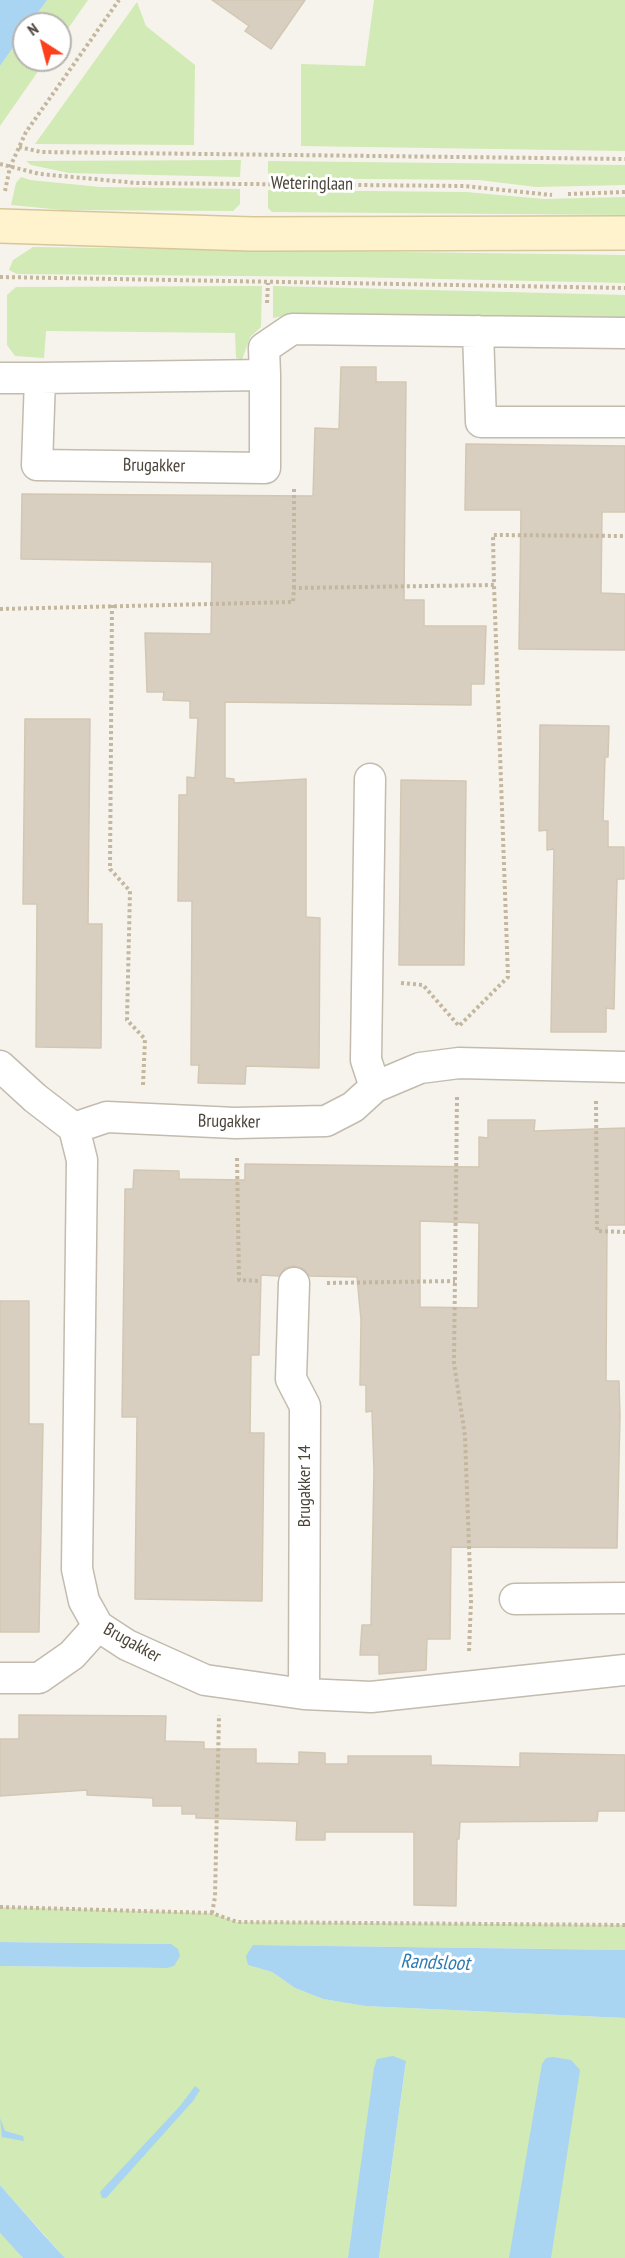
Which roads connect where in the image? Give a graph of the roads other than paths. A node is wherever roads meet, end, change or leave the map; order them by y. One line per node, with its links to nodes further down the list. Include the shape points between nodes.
1 (0, 226): 2 (street, via 252,234)
2 (625, 233)
3 (478, 331): 4 (street); 5 (street, via 292,329 264,348); 8 (street, via 481,422)
4 (625, 333)
5 (265, 375): 7 (street); 7 (street, Brugakker, via 265,468 37,465)
6 (0, 378): 7 (street)
7 (40, 378)
8 (625, 422)
9 (370, 779): 12 (street, via 366,1060)
10 (0, 1066): 13 (street)
11 (625, 1068): 12 (street, Brugakker, via 459,1063 420,1068)
12 (375, 1087): 13 (street, Brugakker, via 353,1107 326,1121 235,1123 107,1117)
13 (74, 1128): 17 (street, Brugakker, via 82,1160 77,1569 84,1601)
14 (294, 1283): 20 (street, Brugakker 14, via 291,1379 305,1406)
15 (625, 1598): 16 (street)
16 (515, 1599)
17 (98, 1626): 19 (street, via 72,1655 39,1678); 20 (street, Brugakker, via 127,1645 205,1680)
18 (625, 1670): 20 (street, Brugakker, via 371,1696)
19 (0, 1678)
20 (304, 1694)

